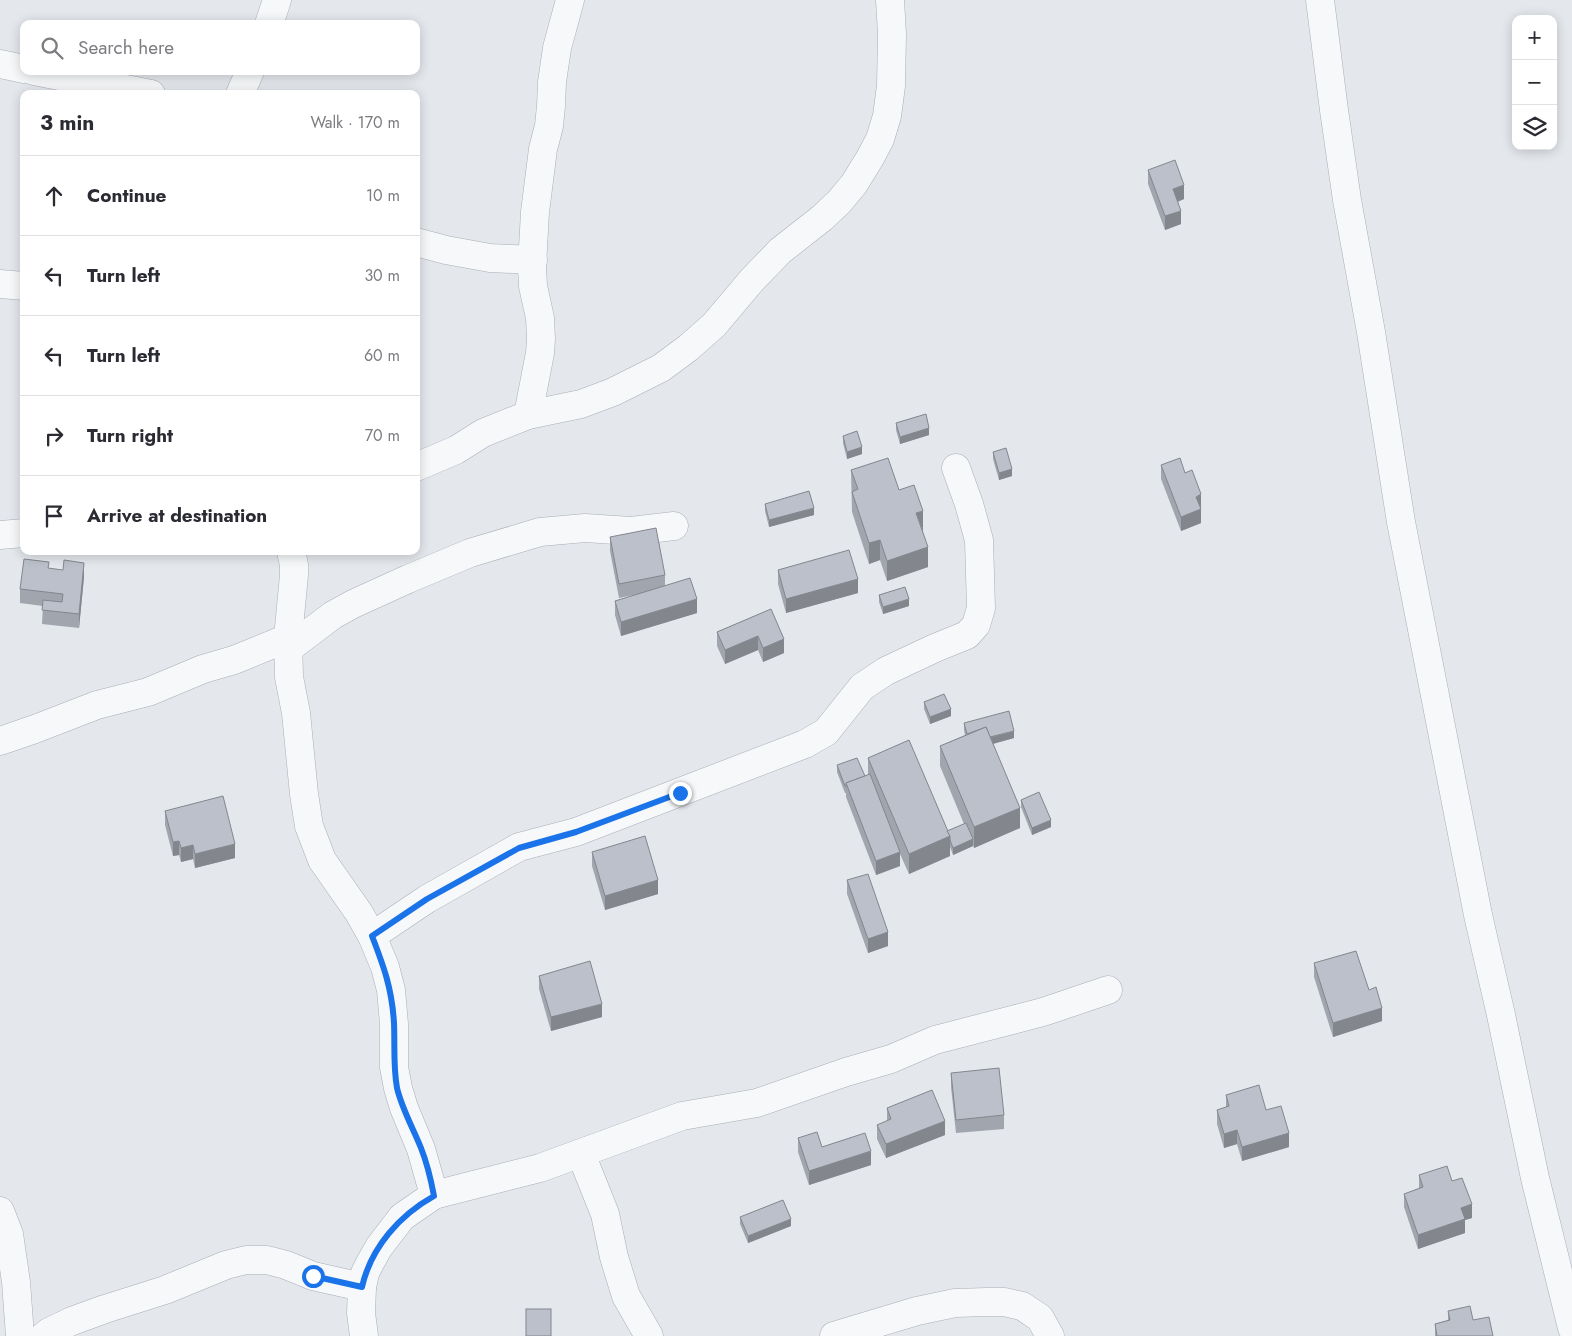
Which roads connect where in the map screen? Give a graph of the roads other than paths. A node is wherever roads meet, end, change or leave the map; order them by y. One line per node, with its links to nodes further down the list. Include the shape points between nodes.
1 (277, 0): 5 (street)
2 (570, 0): 13 (street, via 552,82)
3 (890, 0): 16 (street, via 891,86 887,116 870,158 839,202 780,251 714,326 682,354 613,392)
4 (1320, 0): 31 (street, via 1347,200 1401,522 1478,915 1535,1178)
5 (270, 20)
6 (0, 64): 7 (street)
7 (20, 68)
8 (55, 75): 10 (street)
9 (248, 75): 11 (street)
10 (131, 90)
11 (242, 90)
12 (420, 243): 13 (street, via 490,258)
13 (532, 260): 16 (street, via 541,340)
14 (0, 284): 15 (street)
15 (20, 286)
16 (528, 415): 17 (street, via 483,433 456,450)
17 (420, 465)
18 (956, 468): 25 (street, via 979,540 981,608 976,625 967,635 886,671 862,687 826,732 805,744 576,832 519,848 427,899)
19 (674, 526): 23 (street, via 631,531 548,530 470,553 353,604)
20 (20, 534): 21 (street)
21 (0, 535)
22 (291, 555): 23 (street, via 294,575)
23 (288, 643): 24 (street, via 203,669 148,692 97,705); 25 (street, via 309,826 322,860)
24 (0, 741)
25 (372, 936): 28 (street, via 391,990 398,1088 421,1149)
26 (1108, 990): 27 (street, via 935,1040 891,1059 757,1103 682,1116)
27 (581, 1154): 28 (street); 35 (street, via 605,1214 626,1296)
28 (434, 1196): 30 (street, via 402,1217 374,1255)
29 (0, 1211): 32 (street, via 8,1234 16,1282)
30 (362, 1287): 33 (street, via 313,1276 267,1260 246,1260 72,1321); 34 (street)
31 (1572, 1328)
32 (20, 1336)
33 (44, 1336)
34 (364, 1336)
35 (649, 1336)
36 (834, 1336): 37 (street, via 955,1303 1004,1302 1022,1306 1040,1318)
37 (1050, 1336)

